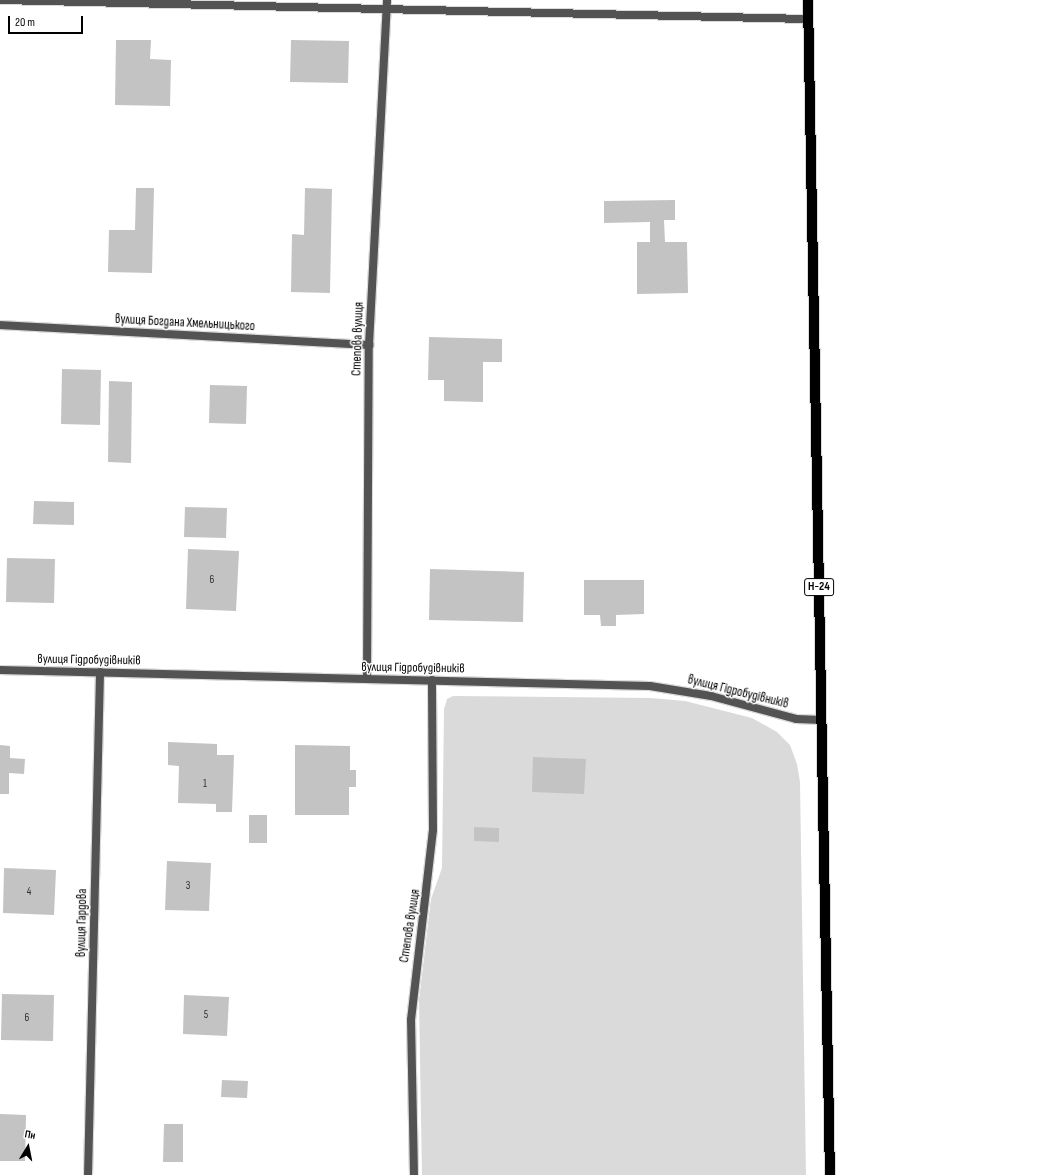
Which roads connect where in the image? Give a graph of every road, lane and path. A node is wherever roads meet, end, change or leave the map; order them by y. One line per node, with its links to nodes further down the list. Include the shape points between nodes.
1 (0, 0): 4 (street)
2 (387, 0): 4 (street, Степова вулиця)
3 (808, 0): 5 (main road, Н-24)
4 (387, 9): 5 (street); 7 (street, Степова вулиця)
5 (808, 19): 12 (main road, Н-24)
6 (0, 325): 7 (street, вулиця Богдана Хмельницького)
7 (369, 345): 10 (street, Степова вулиця)
8 (0, 670): 9 (street, вулиця Гідробудівників)
9 (100, 672): 10 (street, вулиця Гідробудівників); 13 (street, вулиця Гардова)
10 (367, 679): 11 (street, вулиця Гідробудівників)
11 (432, 680): 12 (street, вулиця Гідробудівників, via 650,686 711,696 796,719); 14 (street, Степова вулиця, via 433,830 411,1014)
12 (822, 720): 15 (main road, Н-24)
13 (88, 1175)
14 (414, 1175)
15 (830, 1175)

